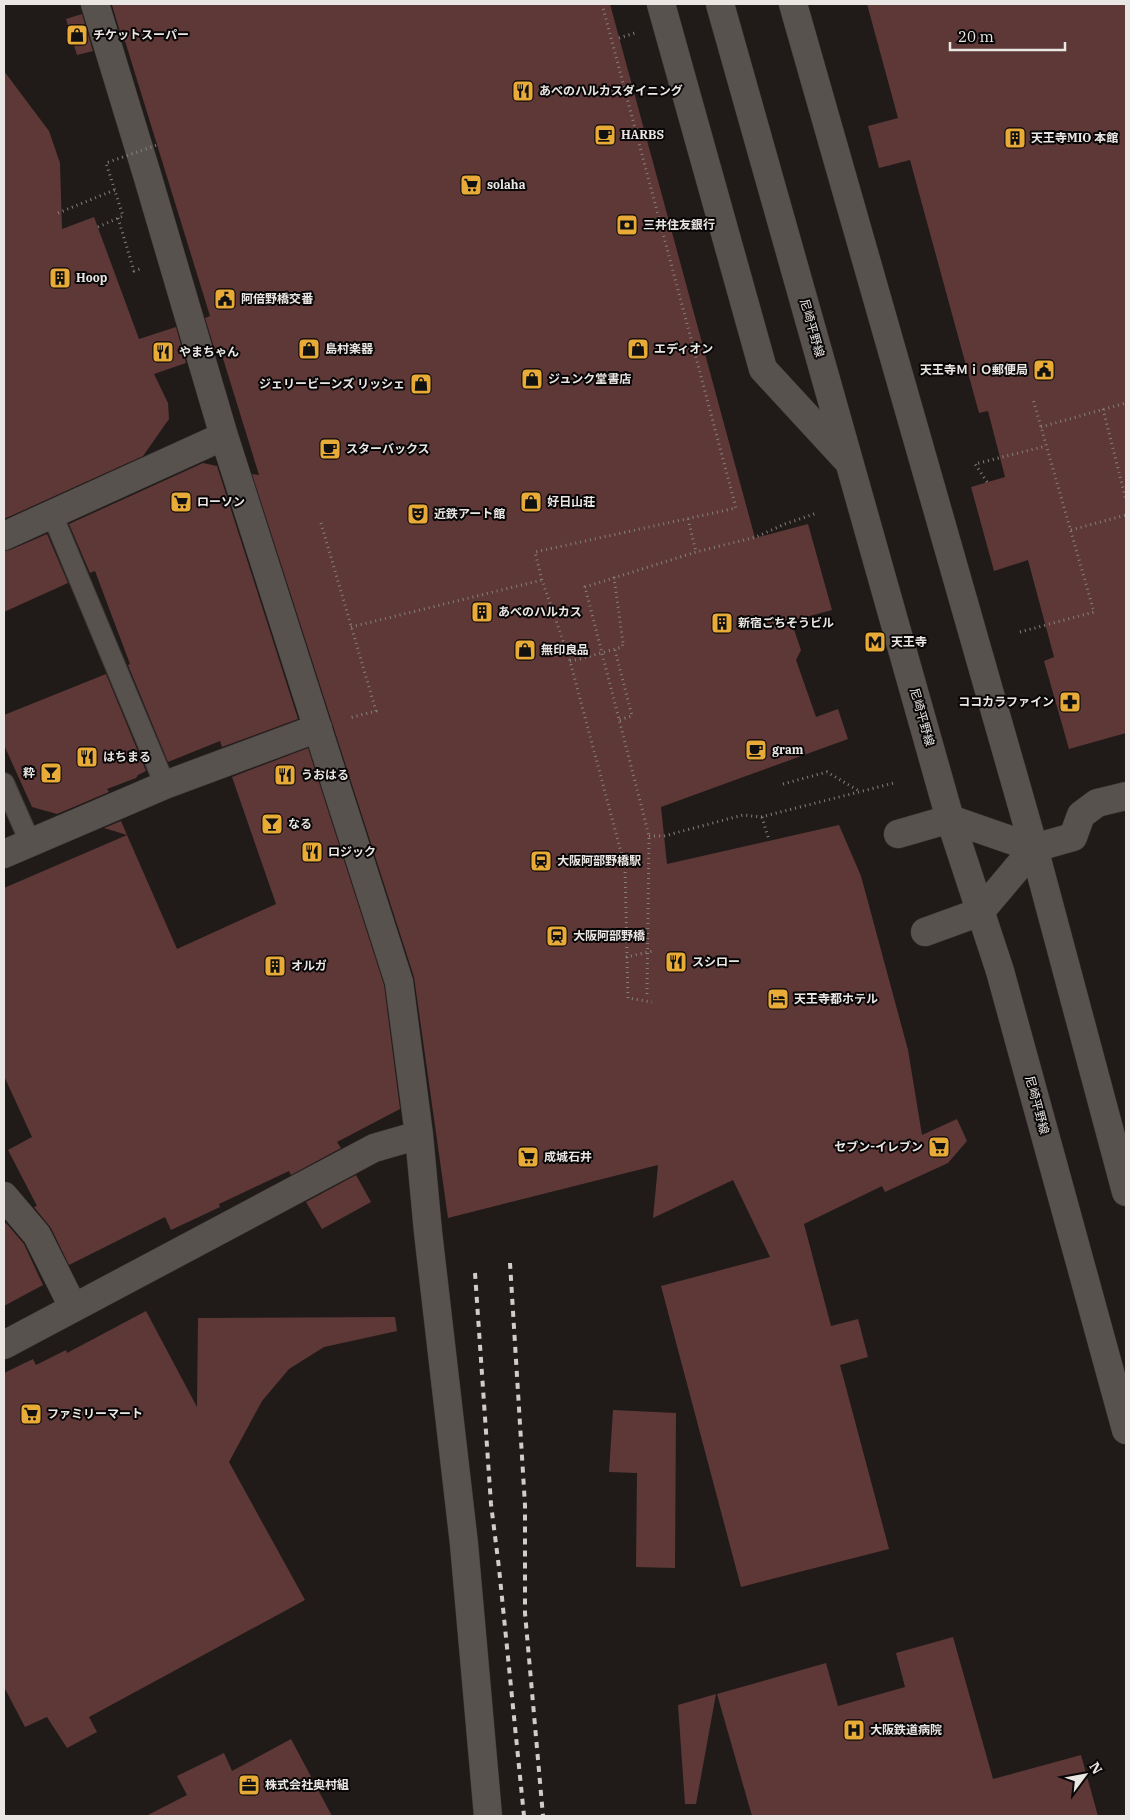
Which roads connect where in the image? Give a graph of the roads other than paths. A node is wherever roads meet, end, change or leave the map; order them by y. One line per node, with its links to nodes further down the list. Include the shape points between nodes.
1 (95, 4): 5 (street)
2 (720, 4): 6 (street, 尼崎平野線)
3 (793, 4): 16 (street)
4 (664, 7): 6 (street, via 763,369)
5 (224, 436): 7 (street); 9 (street)
6 (850, 463): 13 (street, 尼崎平野線)
7 (52, 514): 8 (street); 11 (lane)
8 (4, 536)
9 (330, 724): 11 (street); 20 (street, via 399,982)
10 (4, 782): 15 (lane)
11 (165, 786): 15 (street)
12 (1126, 796): 16 (street, via 1097,803 1081,815 1073,836)
13 (950, 819): 14 (street); 16 (street); 18 (street, 尼崎平野線)
14 (898, 834)
15 (30, 842): 17 (street)
16 (1034, 848): 18 (street); 21 (street)
17 (4, 854)
18 (980, 912): 19 (street); 25 (street, 尼崎平野線, via 1000,971)
19 (925, 932)
20 (419, 1135): 23 (street, via 374,1148); 26 (street, via 464,1544)
21 (1126, 1192)
22 (4, 1196): 23 (street, via 37,1235)
23 (73, 1307): 24 (street)
24 (4, 1345)
25 (1126, 1430)
26 (488, 1816)

